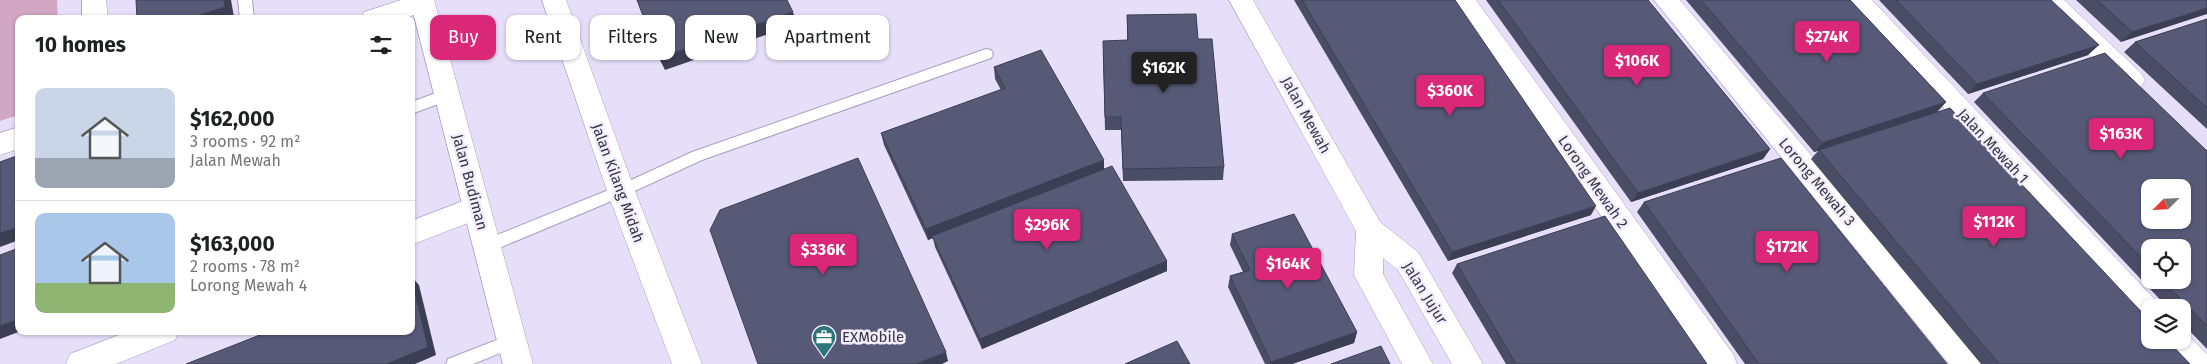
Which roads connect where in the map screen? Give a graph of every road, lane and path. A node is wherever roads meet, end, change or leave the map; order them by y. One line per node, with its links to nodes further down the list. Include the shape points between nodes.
1 (94, 0): 10 (street)
2 (245, 0): 11 (lane)
3 (554, 0): 19 (street, Jalan Kilang Midah)
4 (1242, 0): 21 (street, Jalan Mewah)
5 (1463, 0): 33 (street, Lorong Mewah 2)
6 (1666, 0): 34 (street, Lorong Mewah 3)
7 (1857, 0): 24 (street, Jalan Mewah 1)
8 (2048, 0): 15 (street)
9 (422, 1): 12 (street); 14 (street, Jalan Budiman)
10 (95, 15)
11 (247, 15)
12 (384, 15)
13 (986, 54): 19 (lane, via 697,156)
14 (446, 95): 16 (lane); 20 (street, Jalan Budiman)
15 (2149, 96)
16 (415, 107)
17 (15, 139): 18 (street)
18 (0, 144)
19 (621, 191): 23 (lane); 30 (street, Jalan Kilang Midah)
20 (476, 208): 22 (street); 23 (street, Jalan Budiman)
21 (1370, 230): 31 (street, via 1368,275); 32 (street, Jalan Jujur, via 1408,260)
22 (415, 232)
23 (487, 246): 27 (street, Jalan Budiman)
24 (2141, 304)
25 (154, 335): 28 (street)
26 (2182, 349): 35 (street)
27 (515, 353): 29 (lane)
28 (81, 364)
29 (454, 364)
30 (687, 364)
31 (1418, 364)
32 (1468, 364)
33 (1722, 364)
34 (1968, 364)
35 (2196, 364)

